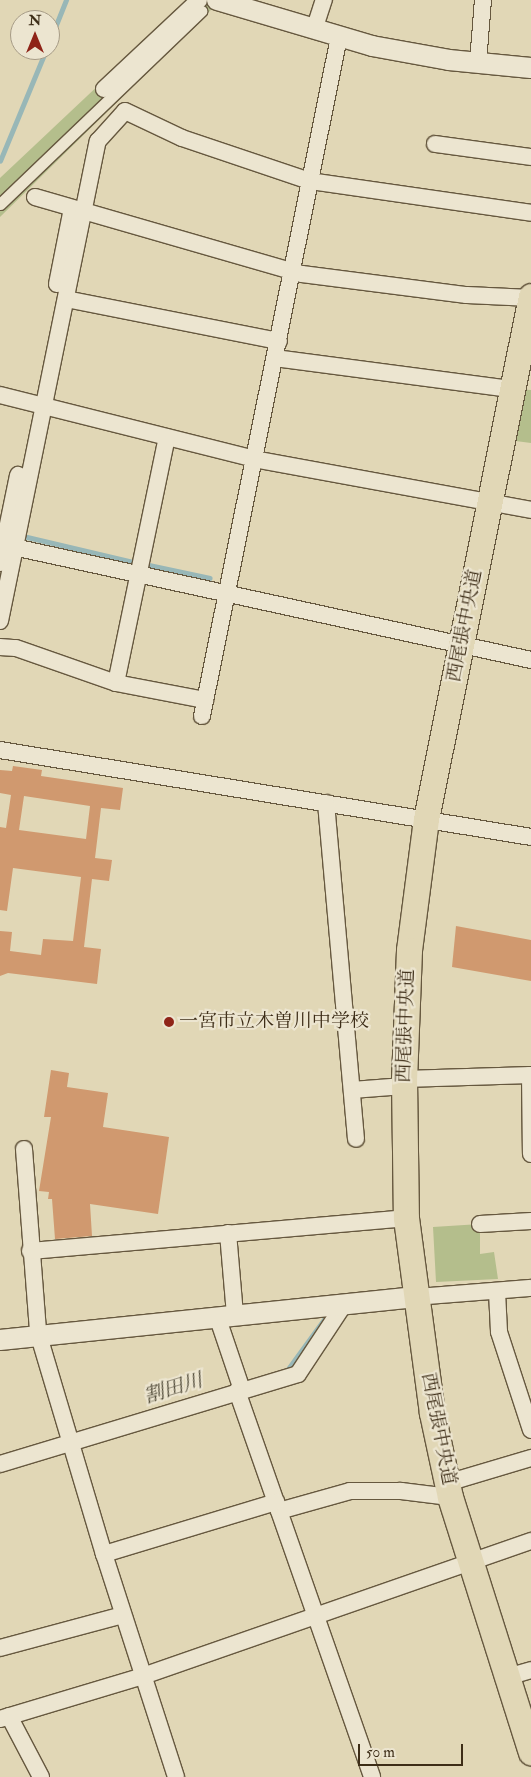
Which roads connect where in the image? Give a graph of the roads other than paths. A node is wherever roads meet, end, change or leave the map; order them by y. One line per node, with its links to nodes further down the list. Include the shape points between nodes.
1 (324, 0): 4 (street)
2 (483, 0): 6 (street)
3 (212, 2): 4 (street); 8 (street); 13 (street)
4 (314, 30): 5 (street)
5 (339, 37): 6 (street); 11 (street)
6 (478, 63): 7 (street)
7 (531, 68)
8 (104, 89)
9 (435, 144): 10 (street)
10 (531, 157)
11 (310, 181): 14 (street, via 182,138 125,111 98,141); 15 (street); 16 (street)
12 (35, 197): 14 (street)
13 (0, 204)
14 (78, 210): 16 (street); 18 (street); 23 (street)
15 (531, 213)
16 (293, 271): 17 (street, via 466,295); 19 (street)
17 (531, 297): 21 (main road, 西尾張中央道)
18 (66, 299): 19 (street); 23 (street)
19 (278, 341): 20 (street)
20 (275, 358): 21 (street); 25 (street)
21 (519, 380): 26 (main road, 西尾張中央道)
22 (0, 395): 23 (street)
23 (39, 405): 24 (street); 28 (street)
24 (167, 437): 25 (street); 30 (street)
25 (254, 459): 26 (street); 31 (street)
26 (488, 503): 27 (street); 33 (main road, 西尾張中央道)
27 (531, 510)
28 (6, 545): 29 (street); 30 (street); 32 (street)
29 (0, 562)
30 (138, 574): 31 (street); 36 (street)
31 (225, 593): 33 (street); 36 (street, via 204,708)
32 (0, 621)
33 (462, 644): 35 (street); 39 (main road, 西尾張中央道)
34 (0, 647): 36 (street, via 16,648)
35 (531, 660)
36 (116, 683)
37 (0, 750): 38 (street)
38 (326, 803): 39 (street); 43 (street)
39 (426, 819): 40 (street); 42 (main road, 西尾張中央道, via 409,950)
40 (531, 837)
41 (530, 1075): 42 (street); 46 (street)
42 (404, 1082): 43 (street); 47 (main road, 西尾張中央道)
43 (352, 1090): 44 (street)
44 (356, 1139)
45 (24, 1149): 51 (street)
46 (531, 1154)
47 (406, 1218): 50 (street); 54 (main road, 西尾張中央道)
48 (531, 1221): 49 (street)
49 (480, 1224)
50 (228, 1233): 51 (street); 56 (street)
51 (30, 1251): 57 (street)
52 (531, 1288): 53 (street)
53 (497, 1292): 54 (street); 60 (street, via 499,1332)
54 (416, 1296): 55 (street); 64 (main road, 西尾張中央道, via 432,1413)
55 (345, 1304): 56 (street); 59 (street, via 298,1374)
56 (226, 1315): 57 (street); 59 (street)
57 (38, 1333): 58 (street); 61 (street)
58 (0, 1340)
59 (240, 1386): 61 (street); 65 (street)
60 (531, 1430)
61 (71, 1437): 63 (street); 67 (street)
62 (531, 1458): 64 (street)
63 (0, 1464)
64 (449, 1490): 65 (street, via 350,1491); 68 (main road, 西尾張中央道)
65 (278, 1507): 67 (street); 70 (street)
66 (531, 1541): 68 (street)
67 (104, 1554): 69 (street)
68 (471, 1564): 70 (street); 74 (main road, 西尾張中央道)
69 (123, 1615): 71 (street); 73 (street)
70 (317, 1616): 73 (street); 80 (street)
71 (0, 1648)
72 (531, 1670): 74 (street)
73 (143, 1676): 76 (street); 79 (street)
74 (507, 1677): 75 (main road, 西尾張中央道)
75 (523, 1701): 77 (main road, 西尾張中央道)
76 (5, 1718): 78 (street)
77 (531, 1752)
78 (41, 1777)
79 (176, 1777)
80 (372, 1777)

